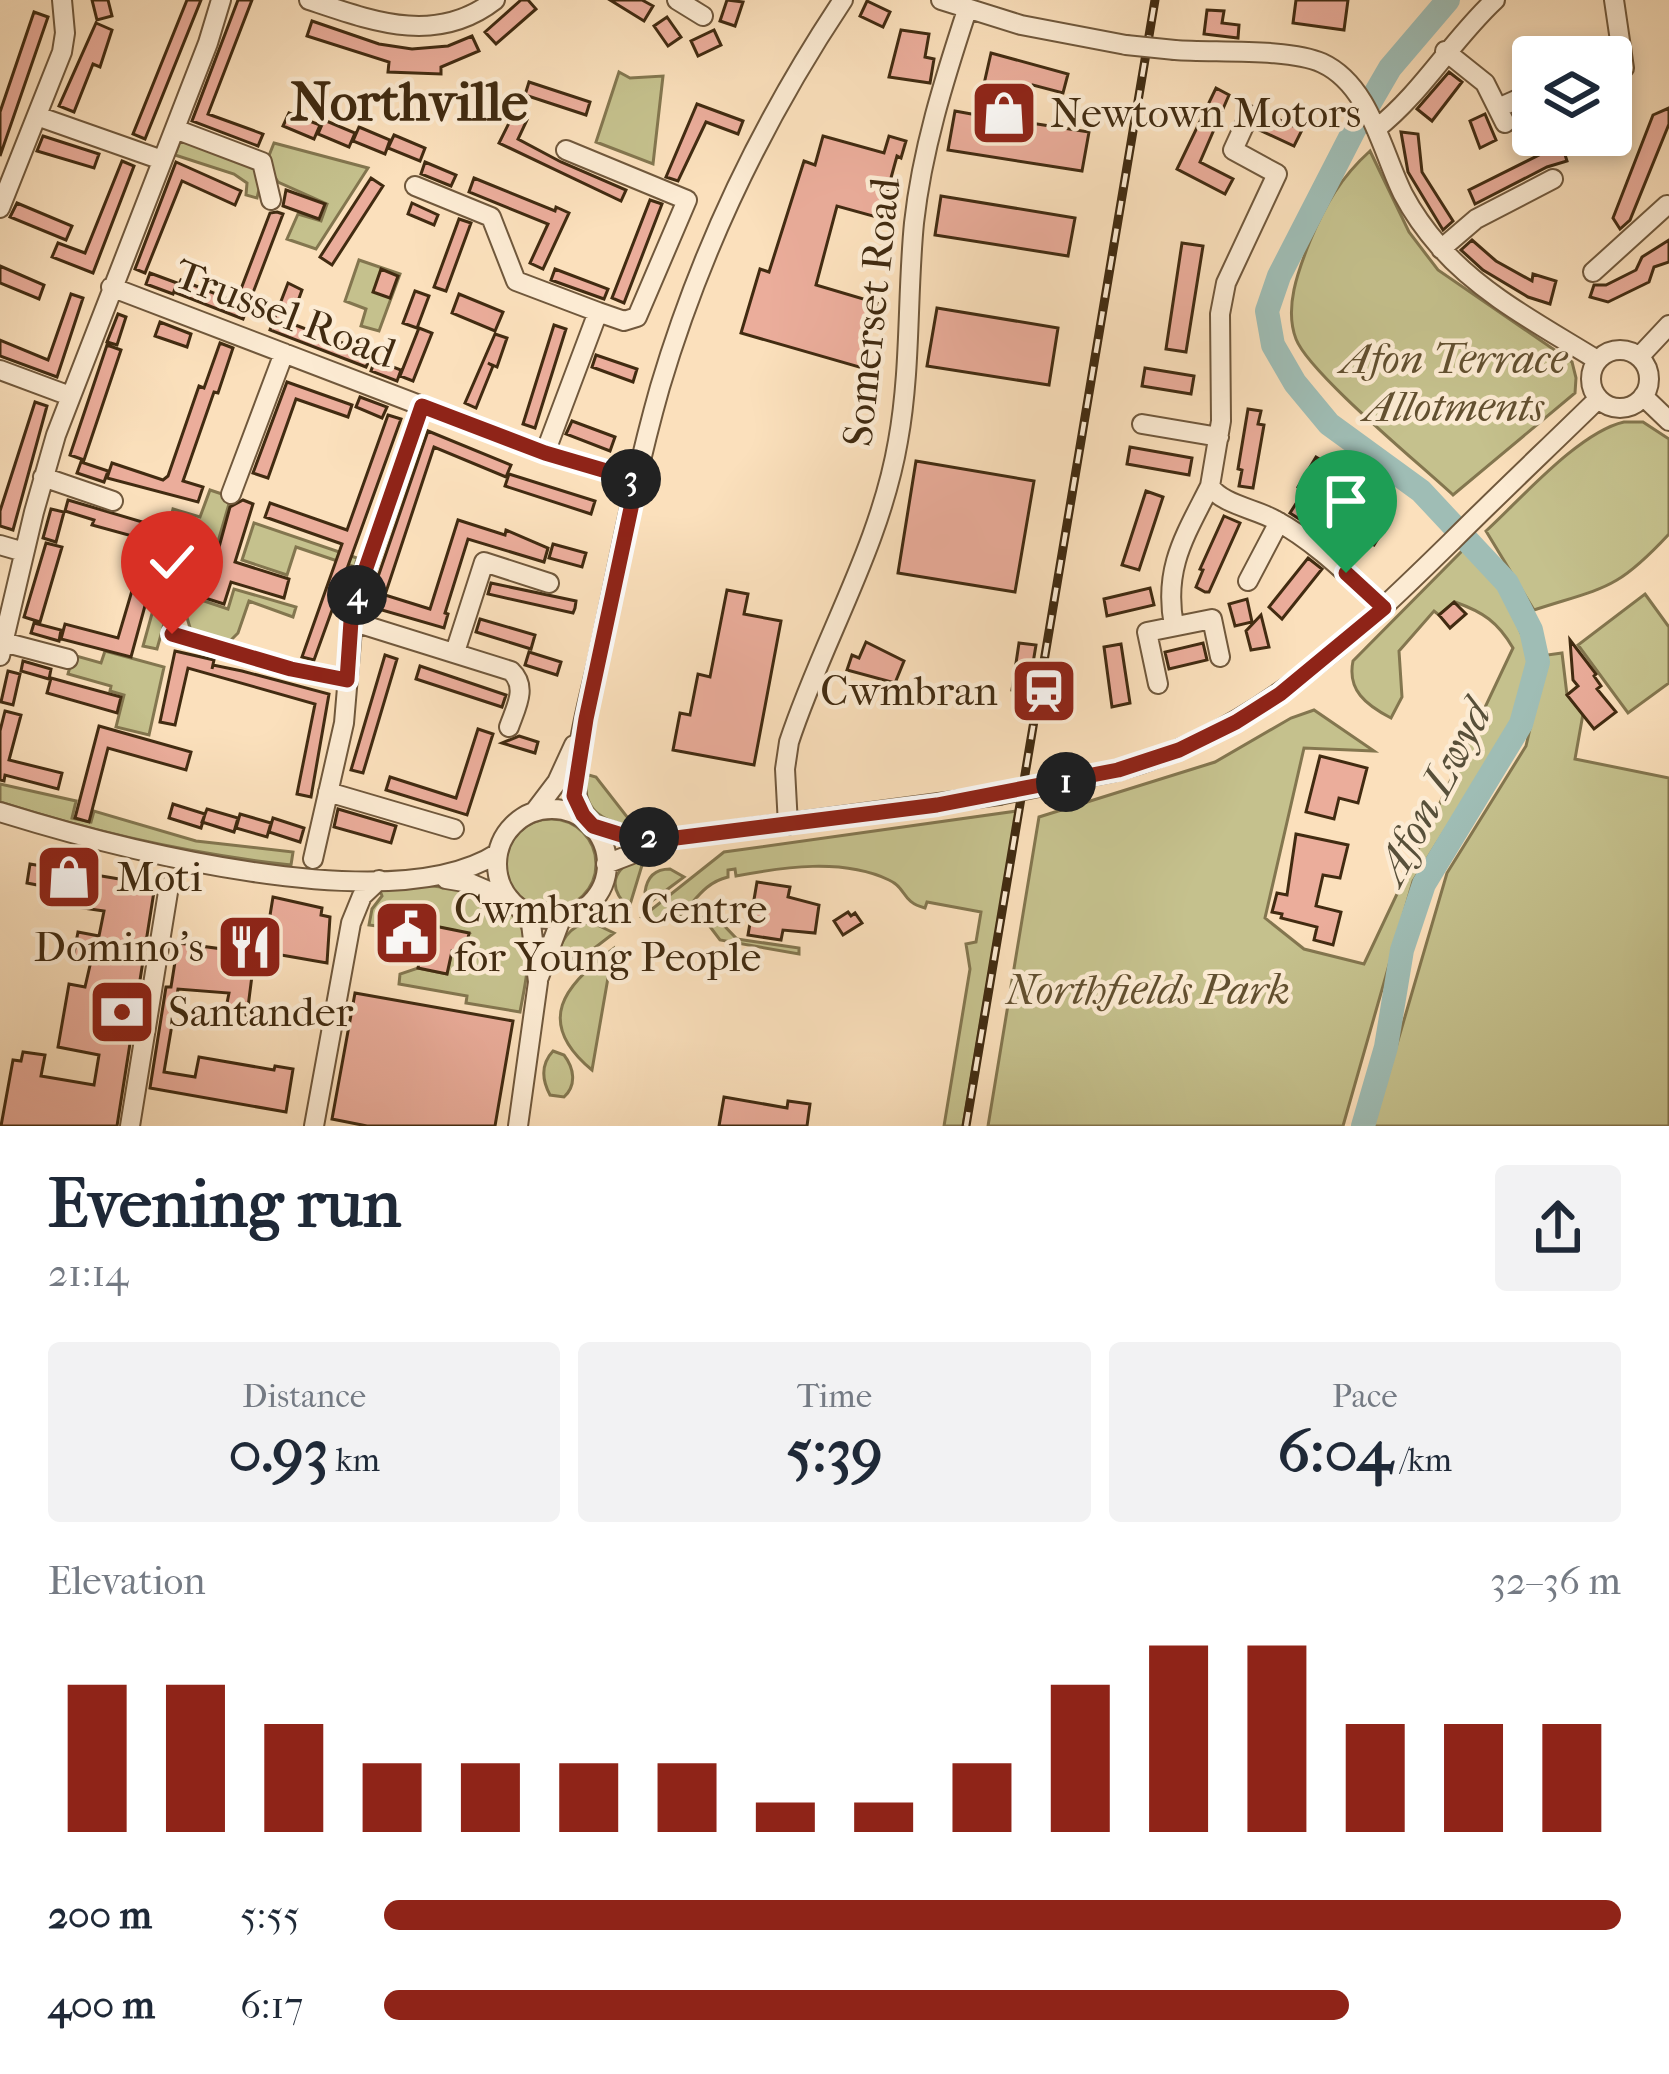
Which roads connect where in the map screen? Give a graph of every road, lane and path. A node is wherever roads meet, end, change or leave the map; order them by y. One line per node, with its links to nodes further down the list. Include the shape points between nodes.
1 (62, 0): 15 (street, via 62,52)
2 (221, 0): 18 (street)
3 (309, 0): 4 (street, via 405,28 456,20)
4 (495, 0)
5 (677, 0): 11 (street)
6 (843, 0): 46 (street, via 791,78 712,241)
7 (941, 0): 10 (street)
8 (1495, 0): 13 (street)
9 (1613, 0): 12 (street)
10 (967, 10): 17 (street, bridge, via 1126,45 1310,59 1331,68); 73 (street, Somerset Road, via 922,168 893,466 789,742)
11 (703, 16)
12 (1619, 36)
13 (1445, 51): 14 (street, via 1485,83 1502,115); 17 (street, via 1400,109)
14 (1512, 107)
15 (37, 116): 20 (street); 21 (street)
16 (1249, 116): 43 (street, via 1233,150 1277,174 1226,283)
17 (1373, 124): 28 (street, via 1404,195)
18 (175, 129): 21 (street); 25 (street, via 262,162)
19 (566, 150): 31 (street, via 687,200 637,317)
20 (19, 159): 22 (street); 27 (street)
21 (162, 160): 30 (street)
22 (0, 171)
23 (1553, 179): 28 (street, via 1476,219)
24 (415, 186): 31 (street, via 490,217 517,281)
25 (271, 200)
26 (1668, 204): 29 (street)
27 (0, 208)
28 (1441, 249): 35 (street)
29 (1593, 272)
30 (111, 286): 33 (street, Trussel Road); 37 (street)
31 (598, 312): 44 (street)
32 (1669, 325): 34 (street)
33 (284, 352): 40 (street, Trussel Road); 48 (street)
34 (1639, 357): 35 (street, via 1618,350); 38 (street, via 1648,376)
35 (1597, 360): 39 (street, via 1590,380)
36 (0, 370): 37 (street)
37 (70, 396): 45 (street)
38 (1643, 396): 39 (street, via 1622,408); 41 (street)
39 (1598, 399): 57 (street)
40 (422, 406): 44 (street, Trussel Road); 58 (street)
41 (1669, 421)
42 (1142, 424): 43 (street)
43 (1219, 437): 47 (street)
44 (545, 453): 46 (street, Trussel Road)
45 (43, 477): 49 (street); 54 (street)
46 (637, 480): 67 (street)
47 (1210, 486): 51 (street); 59 (street, via 1174,562)
48 (231, 494)
49 (113, 501)
50 (1348, 501): 53 (street)
51 (1280, 522): 53 (street); 55 (street)
52 (0, 545): 54 (street)
53 (1317, 548): 57 (street)
54 (24, 553): 61 (street)
55 (1248, 581)
56 (549, 583): 62 (street, via 484,562)
57 (1384, 608): 73 (street, bridge, via 1280,694 1179,750 999,795)
58 (351, 621): 62 (street); 65 (street)
59 (1174, 626): 63 (street, via 1212,619); 66 (street, via 1147,632)
60 (172, 634): 65 (street)
61 (2, 649): 64 (street)
62 (455, 652): 68 (street, via 518,678)
63 (1220, 657)
64 (68, 659)
65 (347, 680): 69 (street)
66 (1158, 684)
67 (586, 719): 70 (street); 72 (street, via 574,796)
68 (509, 727)
69 (328, 792): 74 (street); 77 (street)
70 (536, 811): 72 (street, via 562,808); 76 (street, via 515,825)
71 (0, 812): 80 (street, via 159,857)
72 (588, 821): 75 (street, via 625,836); 78 (street)
73 (788, 825): 75 (street)
74 (454, 829)
75 (676, 838): 78 (street)
76 (498, 853): 79 (street); 83 (street)
77 (313, 859)
78 (605, 864): 85 (street, via 588,905)
79 (433, 876): 81 (street); 83 (street)
80 (322, 879): 81 (street); 86 (street, via 348,896)
81 (379, 880): 86 (street)
82 (169, 886): 88 (street)
83 (509, 900): 84 (street)
84 (530, 915): 85 (street); 87 (street)
85 (561, 919): 87 (street)
86 (351, 923): 89 (street)
87 (538, 982): 90 (street)
88 (130, 1126)
89 (314, 1126)
90 (518, 1126)

